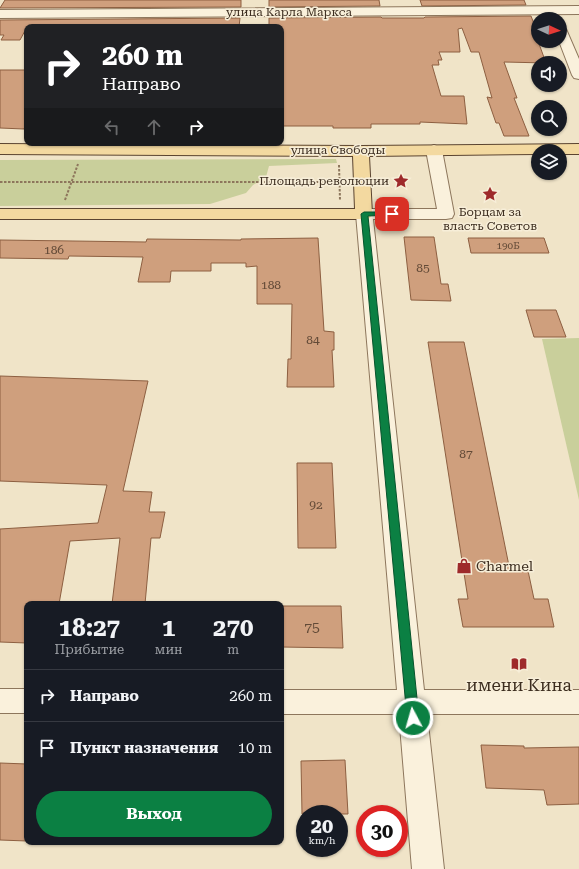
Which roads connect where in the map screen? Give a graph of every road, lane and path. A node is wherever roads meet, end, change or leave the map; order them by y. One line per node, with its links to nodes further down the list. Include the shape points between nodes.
1 (552, 10): 2 (street, улица Карла Маркса); 3 (street, улица Карла Маркса)
2 (579, 10)
3 (0, 14)
4 (567, 47): 5 (street)
5 (579, 75)
6 (579, 148): 8 (main road, улица Свободы)
7 (0, 149): 9 (main road, улица Свободы)
8 (434, 150): 9 (main road, улица Свободы); 18 (street, via 446,214)
9 (361, 151): 18 (main road)
10 (80, 159): 13 (path)
11 (339, 164): 14 (path)
12 (0, 182): 13 (path)
13 (71, 182): 14 (path); 15 (path)
14 (340, 182): 16 (path)
15 (65, 200)
16 (340, 205)
17 (0, 214): 18 (main road)
18 (364, 214): 22 (street)
19 (0, 700): 20 (street)
20 (24, 701)
21 (284, 702): 22 (street)
22 (411, 702): 23 (street); 24 (street)
23 (579, 702)
24 (428, 869)

